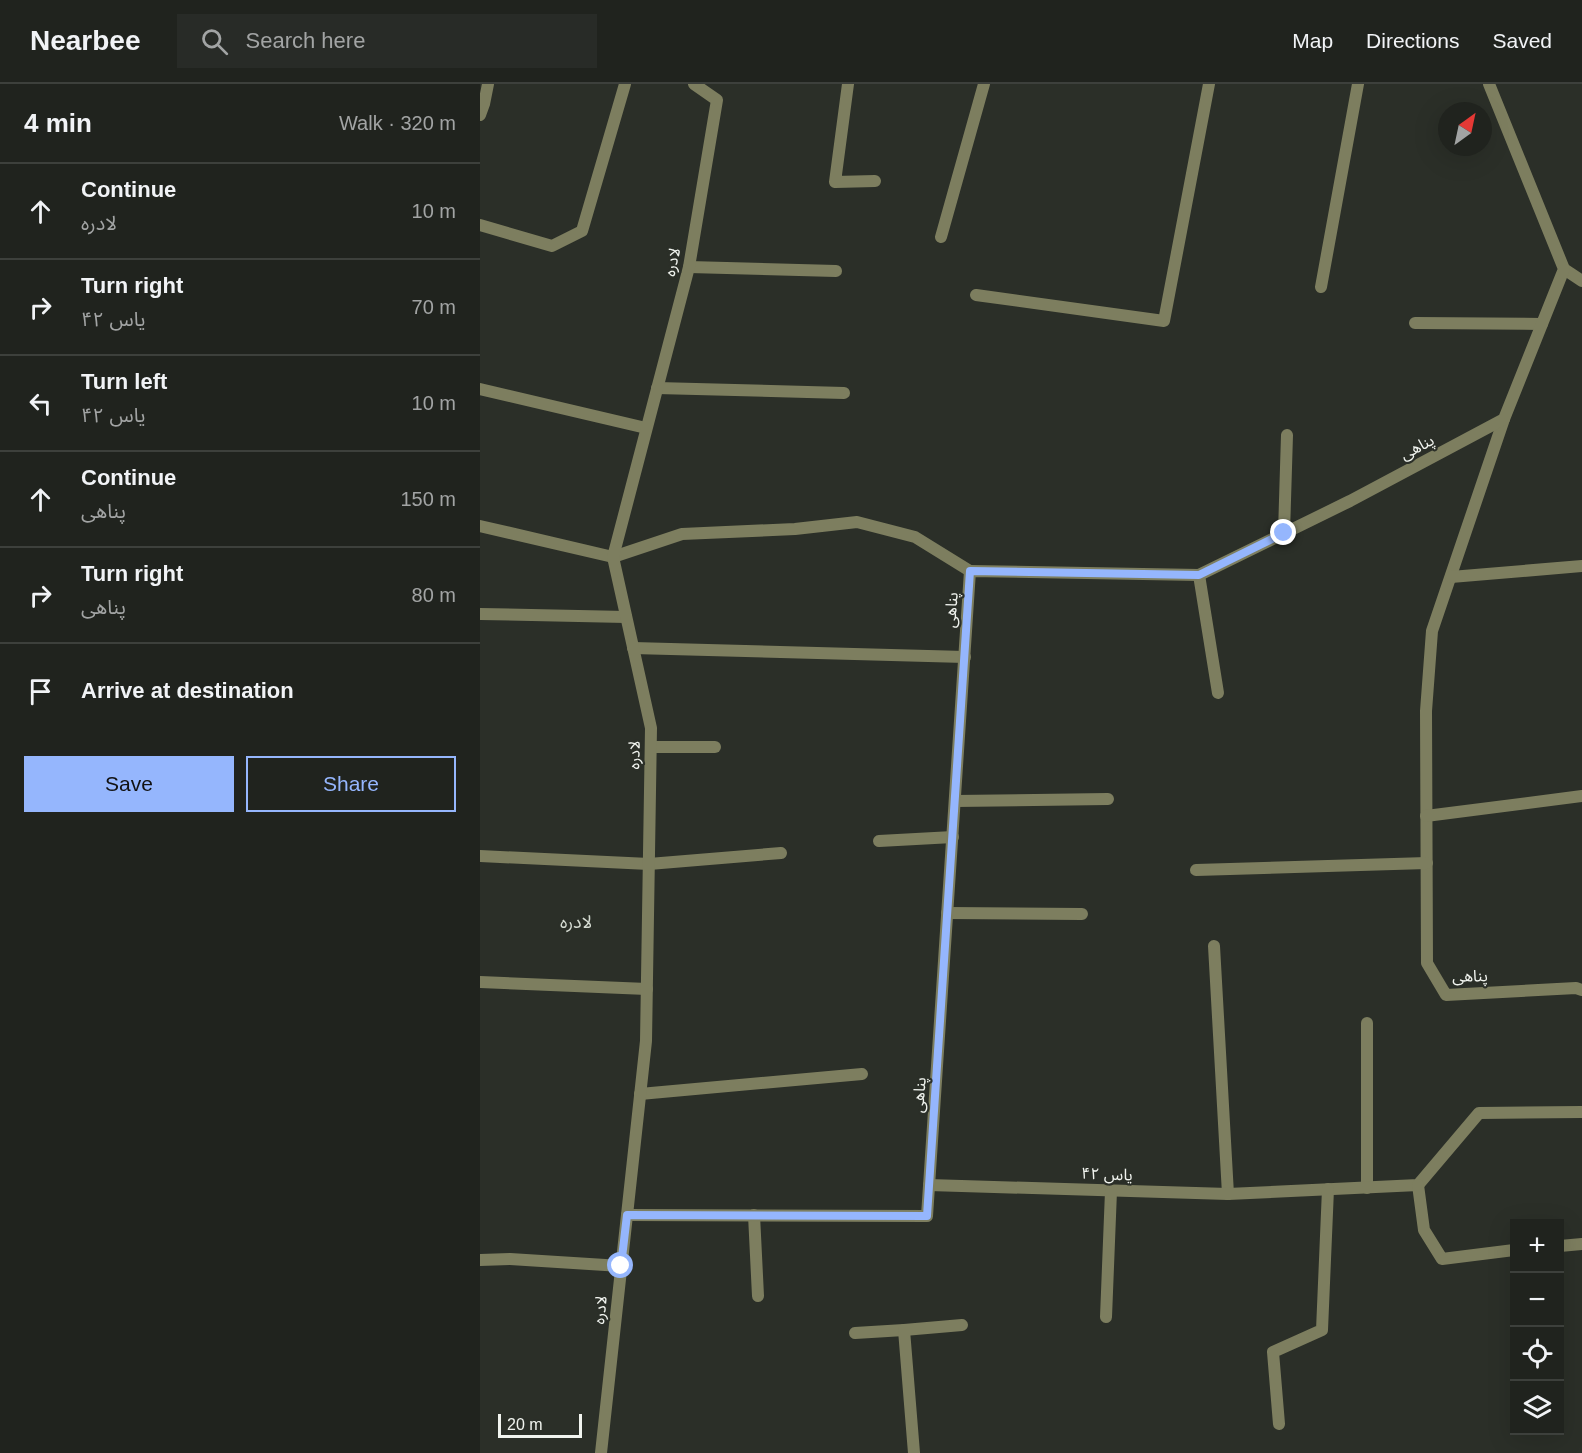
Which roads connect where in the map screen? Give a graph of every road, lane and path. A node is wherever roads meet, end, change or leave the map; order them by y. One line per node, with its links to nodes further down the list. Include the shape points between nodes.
1 (488, 84): 9 (street)
2 (625, 84): 11 (street, via 582,231 552,246)
3 (694, 84): 13 (street, لادره, via 717,100)
4 (848, 84): 10 (street, via 835,182)
5 (984, 84): 12 (street)
6 (1209, 84): 18 (street, via 1164,321)
7 (1358, 84): 17 (street)
8 (1489, 84): 14 (street)
9 (480, 115)
10 (875, 181)
11 (480, 225)
12 (941, 237)
13 (689, 267): 15 (street); 21 (street, لادره)
14 (1564, 269): 16 (street); 20 (street, پناهی)
15 (836, 271)
16 (1582, 281)
17 (1322, 287)
18 (976, 295)
19 (1415, 323): 20 (street)
20 (1542, 324): 24 (street, پناهی)
21 (657, 387): 23 (street); 25 (street, لادره)
22 (480, 389): 25 (street)
23 (844, 393)
24 (1504, 419): 28 (street, پناهی); 33 (street, پناهی)
25 (646, 428): 29 (street, لادره)
26 (1287, 435): 28 (street)
27 (480, 526): 29 (street)
28 (1284, 533): 32 (street, پناهی)
29 (613, 557): 31 (street, via 681,534 857,522 915,537); 35 (street, لادره)
30 (1582, 566): 33 (street)
31 (970, 571): 32 (street, پناهی); 37 (street, پناهی)
32 (1199, 575): 38 (street)
33 (1451, 577): 44 (street, پناهی, via 1432,631 1426,711)
34 (480, 614): 35 (street)
35 (626, 617): 36 (street, لادره)
36 (633, 648): 37 (street); 39 (street, لادره, via 651,728)
37 (965, 657): 43 (street, پناهی)
38 (1218, 693)
39 (651, 747): 40 (street); 50 (street, لادره)
40 (715, 747)
41 (1582, 796): 44 (street)
42 (1108, 799): 43 (street)
43 (955, 801): 45 (street, پناهی)
44 (1426, 816): 49 (street, پناهی)
45 (952, 837): 46 (street); 52 (street, پناهی)
46 (879, 841)
47 (781, 853): 50 (street)
48 (480, 856): 50 (street)
49 (1427, 862): 51 (street); 57 (street, پناهی, via 1427,963 1446,995)
50 (649, 864): 56 (street, لادره)
51 (1196, 870)
52 (947, 913): 53 (street); 62 (street, پناهی)
53 (1082, 914)
54 (1214, 946): 67 (street)
55 (480, 982): 56 (street)
56 (647, 989): 60 (street, لادره)
57 (1582, 990)
58 (1367, 1023): 64 (street)
59 (862, 1074): 60 (street)
60 (640, 1094): 68 (street, لادره)
61 (1582, 1112): 63 (street, via 1479,1113)
62 (929, 1185): 66 (street, یاس ۴۲); 69 (street, via 927,1216)
63 (1418, 1185): 64 (street, یاس ۴۲); 72 (street, via 1424,1230 1442,1259)
64 (1367, 1188): 65 (street, یاس ۴۲)
65 (1328, 1189): 67 (street, یاس ۴۲); 80 (street, via 1322,1330 1273,1352)
66 (1111, 1191): 67 (street, یاس ۴۲); 76 (street)
67 (1228, 1194)
68 (627, 1215): 69 (street); 74 (street, لادره)
69 (754, 1215): 75 (street)
70 (1582, 1244): 71 (street)
71 (1564, 1246)
72 (1510, 1251)
73 (480, 1260): 74 (street)
74 (621, 1266): 81 (street, لادره)
75 (758, 1296)
76 (1106, 1317)
77 (962, 1325): 78 (street)
78 (904, 1330): 79 (street); 82 (street)
79 (855, 1333)
80 (1279, 1424)
81 (601, 1453)
82 (914, 1453)

